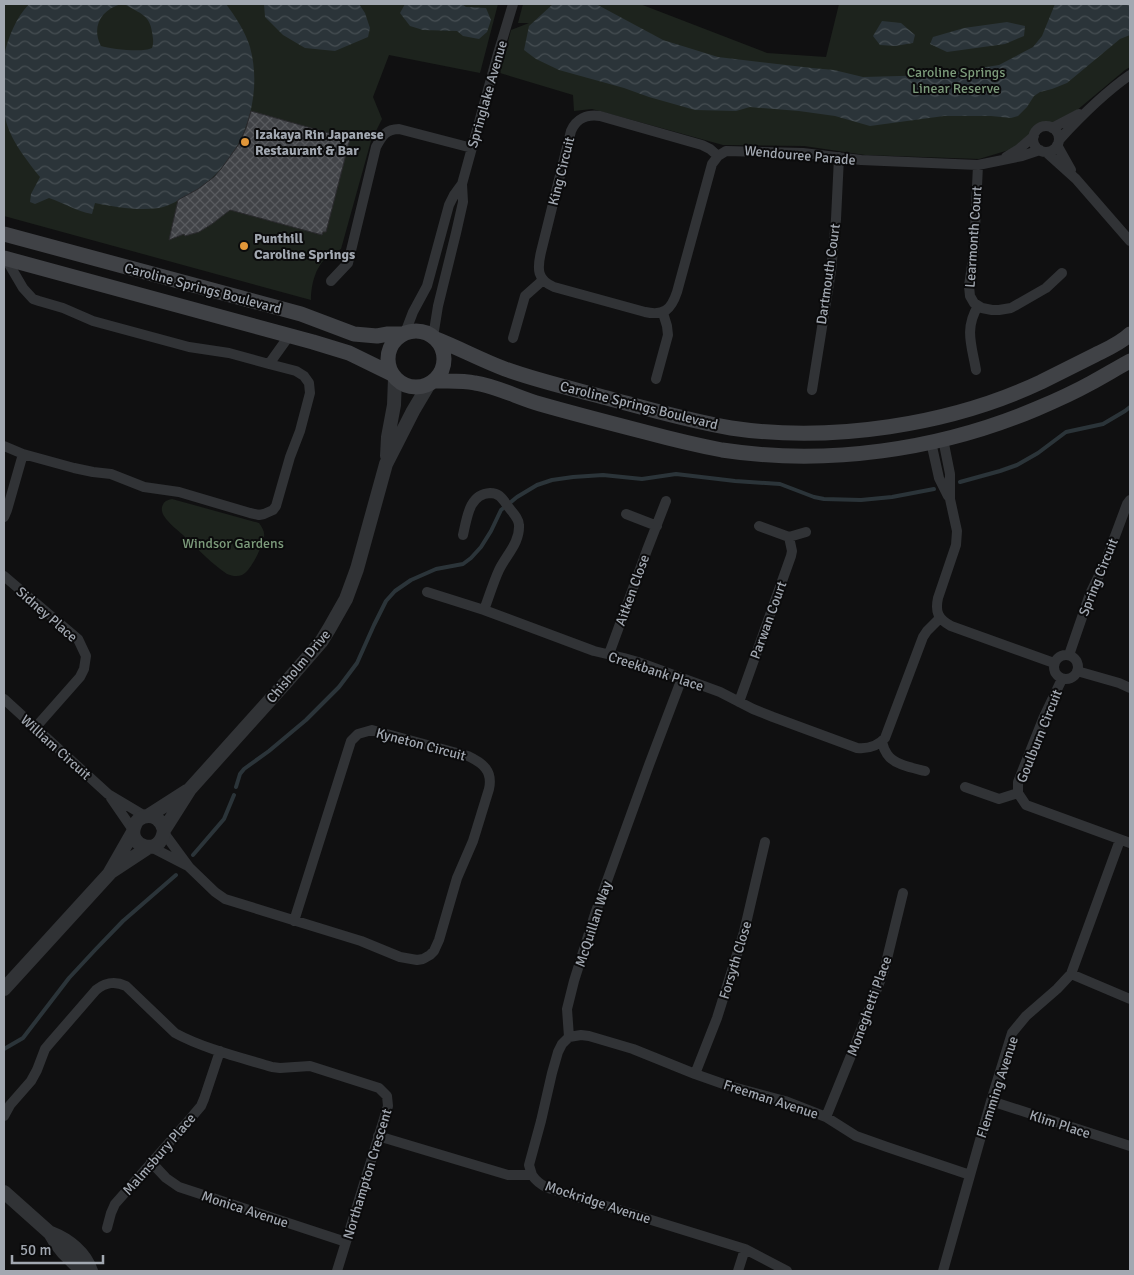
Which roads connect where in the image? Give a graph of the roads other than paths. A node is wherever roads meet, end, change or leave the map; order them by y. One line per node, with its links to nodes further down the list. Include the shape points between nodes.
1 (513, 4): 7 (street, Springlake Avenue)
2 (1130, 74): 3 (street)
3 (1087, 110): 4 (street); 6 (street)
4 (1052, 128): 5 (street, via 1041,128); 6 (street)
5 (1034, 136): 8 (street, via 1035,144); 11 (street, Wendouree Parade)
6 (1058, 142): 8 (street, via 1051,151); 13 (street)
7 (472, 148): 14 (street, Springlake Avenue); 21 (street, via 399,129 384,134 376,147 348,264)
8 (1043, 151): 11 (street, Wendouree Parade); 13 (street)
9 (718, 156): 10 (street, Wendouree Parade, via 729,150); 20 (street, King Circuit, via 702,145 600,116 579,119 571,131 541,252 538,269); 24 (street, via 712,164 675,300)
10 (839, 157): 12 (street, Wendouree Parade); 36 (street, Dartmouth Court, via 831,271)
11 (1000, 160): 12 (street, Wendouree Parade)
12 (978, 165): 23 (street, Learmonth Court, via 969,286 970,296)
13 (1076, 179): 16 (street)
14 (462, 184): 25 (street, Springlake Avenue, via 449,205 427,286); 28 (street, Springlake Avenue, via 461,209 438,306)
15 (4, 234): 19 (main road, Caroline Springs Boulevard)
16 (1130, 241)
17 (5, 258): 22 (main road, Caroline Springs Boulevard); 31 (street, Caroline Springs Boulevard, via 33,299 104,324)
18 (1062, 273): 23 (street, Learmonth Court, via 1046,288 1011,308 999,310)
19 (167, 278): 22 (main road); 25 (main road, Caroline Springs Boulevard, via 301,314 354,334)
20 (543, 280): 24 (street, via 554,287 645,312); 29 (street, via 525,296)
21 (331, 281)
22 (161, 301): 27 (main road, Caroline Springs Boulevard)
23 (978, 306): 32 (street, Learmonth Court, via 970,326)
24 (663, 312): 34 (street, via 668,335)
25 (404, 334): 28 (main road, via 420,331); 33 (main road, via 389,352 389,367)
26 (1130, 334): 37 (main road, Caroline Springs Boulevard, via 1027,388 989,403)
27 (289, 336): 31 (street); 33 (main road, Caroline Springs Boulevard, via 349,353)
28 (434, 338): 35 (main road, via 444,360 439,375); 37 (main road, Caroline Springs Boulevard, via 523,375 675,416 733,428 843,431)
29 (513, 338)
30 (1130, 361): 38 (main road, Caroline Springs Boulevard, via 1036,409)
31 (269, 364): 40 (street, via 301,373 310,388 278,502 268,513 250,513 179,492 144,487 111,474)
32 (976, 370)
33 (394, 376): 35 (main road, via 411,387); 41 (street, Chisholm Drive, via 394,405)
34 (656, 379)
35 (432, 382): 38 (main road, Caroline Springs Boulevard, via 477,383 598,420 723,450 831,455); 41 (street, Chisholm Drive)
36 (812, 390)
37 (930, 419): 38 (main road)
38 (937, 441): 54 (street, via 939,478 950,499 958,538 938,598)
39 (4, 446): 40 (street)
40 (23, 454): 45 (street)
41 (386, 464): 68 (street, Chisholm Drive, via 357,568 346,599 329,629)
42 (1130, 500): 56 (street, Spring Circuit, via 1090,594)
43 (666, 502): 46 (street, Aitken Close)
44 (626, 514): 46 (street)
45 (4, 517)
46 (657, 526): 55 (street, Aitken Close)
47 (759, 526): 50 (street)
48 (806, 532): 50 (street)
49 (463, 535): 53 (street, via 473,500 484,494 501,496 519,524 514,546 498,570)
50 (789, 537): 63 (street, Parwan Court, via 791,556)
51 (4, 576): 64 (street, Sidney Place, via 78,639 85,654 86,662 80,677)
52 (427, 592): 53 (street, Creekbank Place)
53 (484, 610): 55 (street, Creekbank Place)
54 (940, 618): 57 (street, via 952,626); 65 (street, via 923,636)
55 (609, 654): 59 (street, Creekbank Place)
56 (1069, 656): 57 (street, via 1058,657); 58 (street, via 1077,663)
57 (1054, 663): 60 (street, via 1055,674)
58 (1077, 671): 60 (street, via 1070,679); 61 (street)
59 (682, 678): 63 (street, Creekbank Place); 85 (street, McQuillan Way, via 595,914 567,1009)
60 (1062, 679): 69 (street, Goulburn Circuit, via 1018,782)
61 (1130, 688)
62 (4, 699): 64 (street, William Circuit)
63 (739, 702): 65 (street, Creekbank Place, via 857,748 871,748)
64 (35, 728): 70 (street, William Circuit)
65 (882, 742): 66 (street, via 887,754 896,762)
66 (925, 771)
67 (965, 786): 69 (street, Goulburn Circuit, via 999,799)
68 (190, 789): 71 (street, Chisholm Drive); 73 (street, Chisholm Drive)
69 (1018, 793): 74 (street, Goulburn Circuit, via 1026,805)
70 (108, 794): 71 (street, William Circuit); 72 (street, William Circuit)
71 (146, 816): 72 (street, via 137,821); 73 (street, via 159,820)
72 (133, 831): 77 (street, via 138,843); 79 (street)
73 (164, 832): 77 (street, via 160,842); 78 (street, Kyneton Circuit)
74 (1120, 840): 76 (street, Goulburn Circuit); 82 (street, Flemming Avenue)
75 (765, 842): 87 (street, Forsyth Close, via 744,932 717,1018)
76 (1130, 843)
77 (150, 847): 78 (street, Kyneton Circuit); 79 (street)
78 (189, 867): 81 (street, Kyneton Circuit, via 225,899)
79 (109, 874): 83 (street)
80 (903, 893): 91 (street, Moneghetti Place, via 884,971)
81 (294, 921): 81 (street, Kyneton Circuit, via 407,959 423,959 430,955 439,940 489,789 489,776 483,764 468,756 372,730 358,734 351,741)
82 (1071, 974): 84 (street); 88 (street, Flemming Avenue, via 1026,1016 1012,1034)
83 (4, 990)
84 (1130, 999)
85 (568, 1037): 87 (street, Freeman Avenue, via 589,1036 633,1049); 95 (street, via 558,1052 552,1073 530,1165)
86 (220, 1051): 89 (street, Northampton Crescent, via 176,1033 126,986 107,984 96,990 50,1043 31,1081); 92 (street, Northampton Crescent, via 277,1068 310,1066 379,1088 388,1102); 94 (street, Malmsbury Place, via 201,1106)
87 (695, 1074): 91 (street, Freeman Avenue)
88 (991, 1101): 93 (street, Klim Place); 96 (street, Flemming Avenue)
89 (7, 1106): 90 (street, Northampton Crescent)
90 (4, 1116)
91 (826, 1117): 96 (street, Freeman Avenue, via 856,1136)
92 (378, 1136): 95 (street, Mockridge Avenue, via 508,1175); 100 (street, Northampton Crescent)
93 (1130, 1146)
94 (151, 1162): 98 (street, Malmsbury Place, via 115,1204); 100 (street, Monica Avenue, via 179,1187)
95 (532, 1174): 101 (street, Mockridge Avenue, via 548,1188)
96 (970, 1175): 107 (street, Flemming Avenue)
97 (4, 1192): 99 (street)
98 (107, 1228)
99 (50, 1233): 102 (street); 103 (street, via 64,1239 83,1255)
100 (346, 1242): 104 (street, Northampton Crescent)
101 (745, 1250): 105 (street); 106 (street, Mockridge Avenue)
102 (81, 1271)
103 (91, 1271)
104 (337, 1271)
105 (738, 1271)
106 (787, 1271)
107 (943, 1271)

